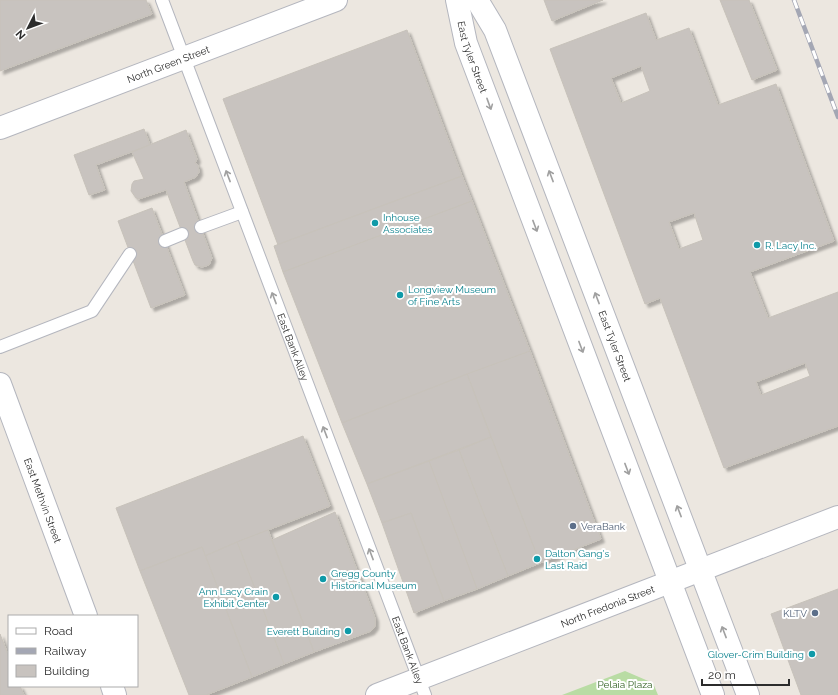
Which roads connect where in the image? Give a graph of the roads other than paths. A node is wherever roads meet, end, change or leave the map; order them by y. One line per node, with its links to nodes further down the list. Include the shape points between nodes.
1 (162, 0): 5 (lane, East Bank Alley)
2 (336, 0): 5 (street, North Green Street)
3 (458, 0): 16 (street, East Tyler Street, one-way to 16, via 466,43)
4 (477, 0): 15 (street, East Tyler Street, one-way to 4, via 495,30)
5 (184, 57): 6 (street, North Green Street); 7 (lane, East Bank Alley, one-way to 5)
6 (0, 128)
7 (242, 212): 8 (lane); 18 (lane, East Bank Alley, one-way to 7)
8 (202, 227)
9 (182, 234): 10 (lane)
10 (165, 241)
11 (130, 254): 12 (lane, via 92,311)
12 (0, 347)
13 (0, 384): 17 (street, East Methvin Street)
14 (838, 517): 15 (street, North Fredonia Street)
15 (701, 570): 16 (street, North Fredonia Street); 21 (street, East Tyler Street, one-way to 15)
16 (670, 581): 18 (street, North Fredonia Street); 20 (street, East Tyler Street)
17 (86, 615)
18 (422, 687): 19 (street, North Fredonia Street)
19 (377, 695)
20 (713, 695)
21 (748, 695)

